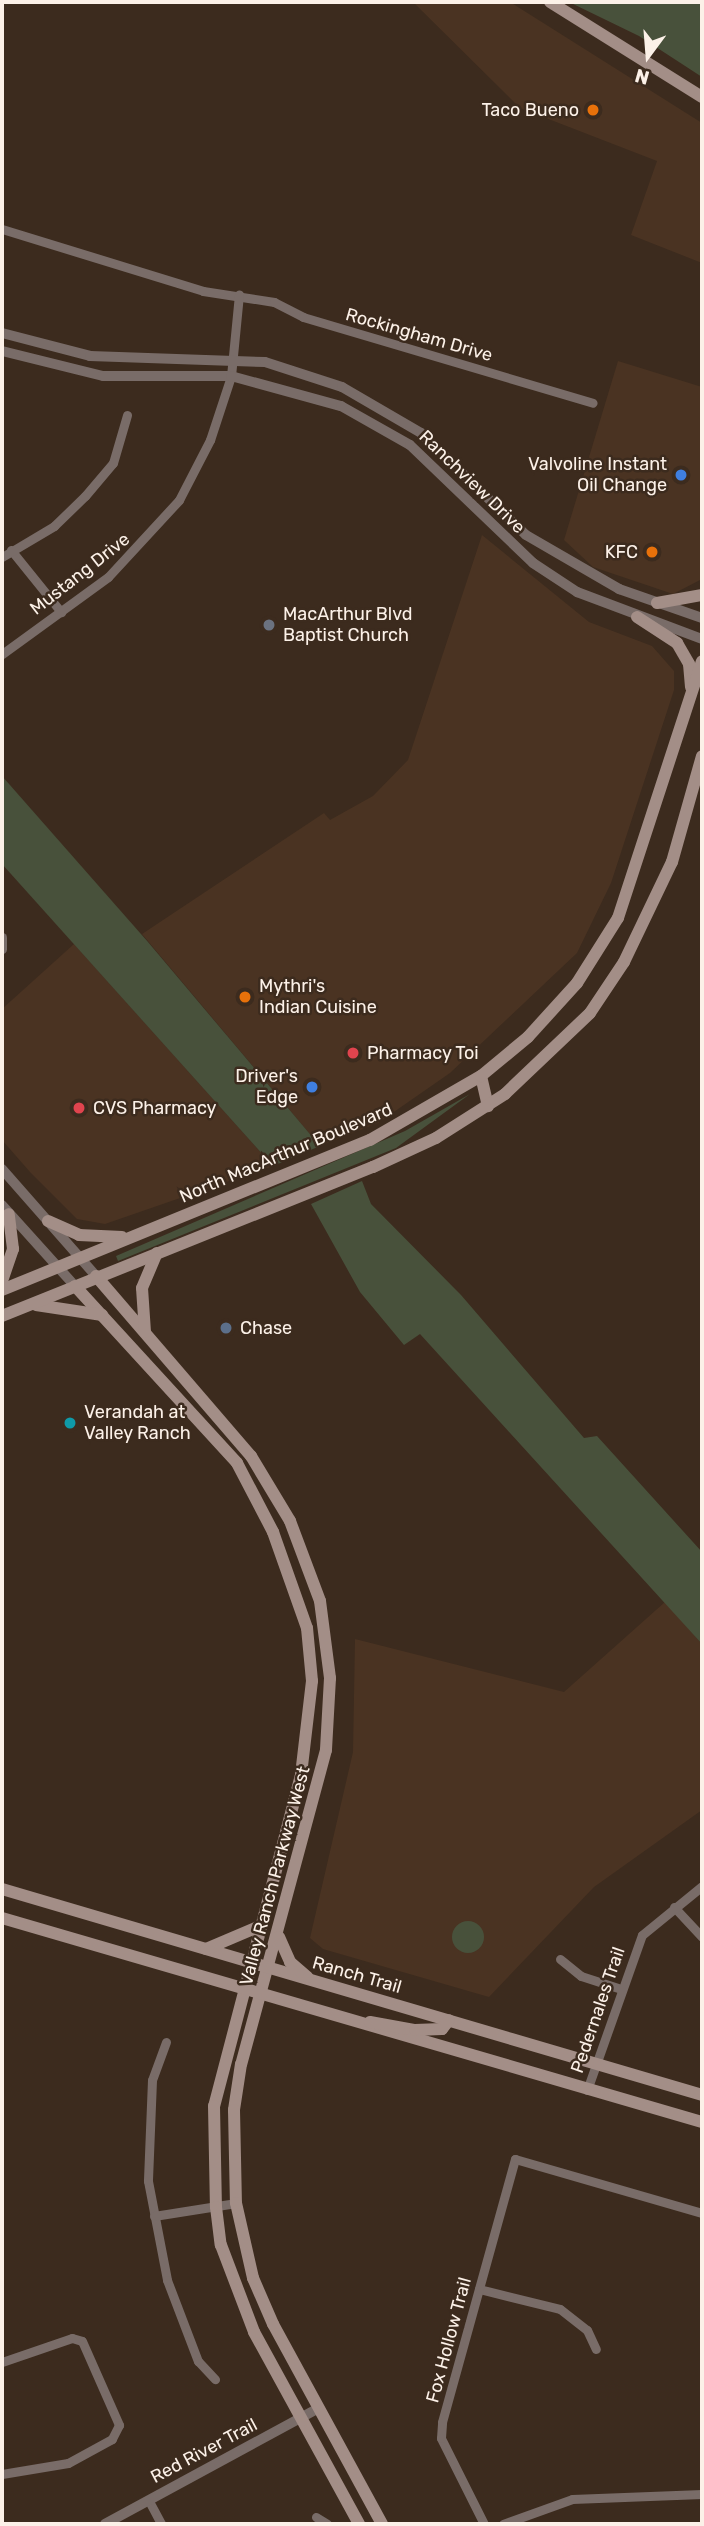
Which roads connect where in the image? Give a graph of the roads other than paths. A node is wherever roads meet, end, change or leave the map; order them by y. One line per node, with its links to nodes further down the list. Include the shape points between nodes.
1 (550, 2): 2 (main road)
2 (702, 97)
3 (2, 229): 4 (street, Rockingham Drive, via 203,291)
4 (239, 295): 7 (street); 9 (street, Rockingham Drive)
5 (2, 332): 7 (street, Ranchview Drive, via 90,356)
6 (2, 351): 8 (street, Ranchview Drive, via 103,376)
7 (232, 358): 8 (street, Mustang Drive); 11 (street, Ranchview Drive, via 265,362 368,399 421,433)
8 (232, 376): 12 (street, Ranchview Drive, via 352,412 410,444); 17 (street, Mustang Drive, via 210,440 179,500 136,552)
9 (593, 403)
10 (127, 415): 13 (street, via 113,463 92,488 54,526)
11 (479, 487): 12 (street); 16 (street, Ranchview Drive, via 526,535 593,576)
12 (467, 500): 18 (street, Ranchview Drive, via 533,563 577,592)
13 (12, 550): 14 (street); 17 (street)
14 (2, 557)
15 (702, 595): 16 (main road)
16 (657, 603): 19 (street, Ranchview Drive)
17 (61, 612): 21 (street, Mustang Drive)
18 (637, 618): 20 (street, Ranchview Drive); 23 (main road, via 677,643 689,664)
19 (702, 618)
20 (702, 639)
21 (2, 653)
22 (702, 661): 23 (main road, North MacArthur Boulevard)
23 (691, 695): 27 (main road, North MacArthur Boulevard, via 644,850 608,937 555,1010)
24 (702, 756): 28 (main road, via 672,862 624,962 590,1013)
25 (2, 937): 26 (street)
26 (2, 949)
27 (481, 1076): 28 (main road); 29 (main road); 33 (main road, North MacArthur Boulevard, via 370,1140)
28 (505, 1094): 29 (main road)
29 (488, 1105): 34 (main road, via 373,1167)
30 (2, 1169): 32 (street)
31 (5, 1209): 36 (street); 38 (main road, via 13,1249)
32 (48, 1221): 33 (main road, via 79,1235); 35 (street)
33 (130, 1237): 35 (main road, North MacArthur Boulevard)
34 (157, 1253): 37 (main road); 44 (main road, via 142,1288)
35 (79, 1257): 36 (main road, North MacArthur Boulevard); 37 (street)
36 (56, 1268): 39 (street); 40 (main road, North MacArthur Boulevard)
37 (96, 1276): 39 (main road); 44 (main road, Valley Ranch Parkway West)
38 (2, 1281)
39 (75, 1286): 41 (main road); 42 (main road, Valley Ranch Parkway West)
40 (2, 1290)
41 (28, 1305): 42 (main road); 43 (main road)
42 (102, 1315): 46 (main road, Valley Ranch Parkway West, via 217,1437)
43 (2, 1316)
44 (145, 1333): 45 (main road, Valley Ranch Parkway West, via 235,1434)
45 (271, 1488): 46 (main road); 48 (main road, Valley Ranch Parkway West, via 305,1553 320,1601)
46 (254, 1496): 47 (main road, Valley Ranch Parkway West, via 307,1628)
47 (310, 1720): 48 (main road); 53 (main road, Valley Ranch Parkway West, via 302,1775)
48 (329, 1722): 54 (main road, Valley Ranch Parkway West, via 321,1778)
49 (702, 1886): 51 (street, Pedernales Trail)
50 (2, 1889): 56 (main road, Ranch Trail)
51 (674, 1908): 55 (street); 62 (street, Pedernales Trail, via 642,1935)
52 (2, 1918): 61 (main road)
53 (260, 1926): 56 (main road); 58 (main road, Valley Ranch Parkway West)
54 (279, 1937): 59 (main road, Valley Ranch Parkway West); 60 (main road, via 290,1962)
55 (702, 1937)
56 (205, 1949): 58 (main road, Ranch Trail)
57 (560, 1959): 62 (street, via 582,1976)
58 (250, 1962): 59 (main road, Ranch Trail); 61 (main road, Valley Ranch Parkway West)
59 (269, 1968): 60 (main road, Ranch Trail); 63 (main road, Valley Ranch Parkway West)
60 (310, 1979): 64 (main road, Ranch Trail)
61 (242, 1988): 63 (main road); 72 (main road, Valley Ranch Parkway West, via 214,2106)
62 (618, 1988): 67 (street, Pedernales Trail)
63 (261, 1994): 65 (main road); 71 (main road, Valley Ranch Parkway West, via 234,2110)
64 (449, 2020): 65 (main road, via 442,2029 415,2030); 67 (main road, Ranch Trail)
65 (355, 2022): 68 (main road)
66 (166, 2042): 74 (street, via 152,2080 146,2130)
67 (593, 2062): 68 (street, Pedernales Trail); 69 (main road, Ranch Trail)
68 (587, 2090): 70 (main road)
69 (702, 2095)
70 (702, 2122)
71 (236, 2203): 72 (street); 79 (main road, Valley Ranch Parkway West, via 253,2278)
72 (216, 2207): 74 (street); 80 (main road, Valley Ranch Parkway West, via 238,2294)
73 (702, 2213): 75 (street, Fox Hollow Trail, via 515,2159)
74 (154, 2216): 78 (street, via 180,2318 198,2361)
75 (479, 2289): 76 (street, via 560,2309 587,2330); 90 (street, Fox Hollow Trail, via 441,2438)
76 (596, 2349)
77 (2, 2362): 81 (street, via 72,2338 82,2341 119,2425 112,2439 68,2463)
78 (215, 2379)
79 (319, 2408): 80 (street, Red River Trail); 89 (main road, Valley Ranch Parkway West)
80 (301, 2420): 83 (street, Red River Trail); 88 (main road, Valley Ranch Parkway West)
81 (2, 2474)
82 (702, 2494): 91 (street, via 572,2498)
83 (149, 2501): 85 (street, Red River Trail); 86 (street)
84 (316, 2517): 87 (street)
85 (105, 2524)
86 (161, 2524)
87 (327, 2524)
88 (359, 2524)
89 (382, 2524)
90 (484, 2524)
91 (503, 2524)

